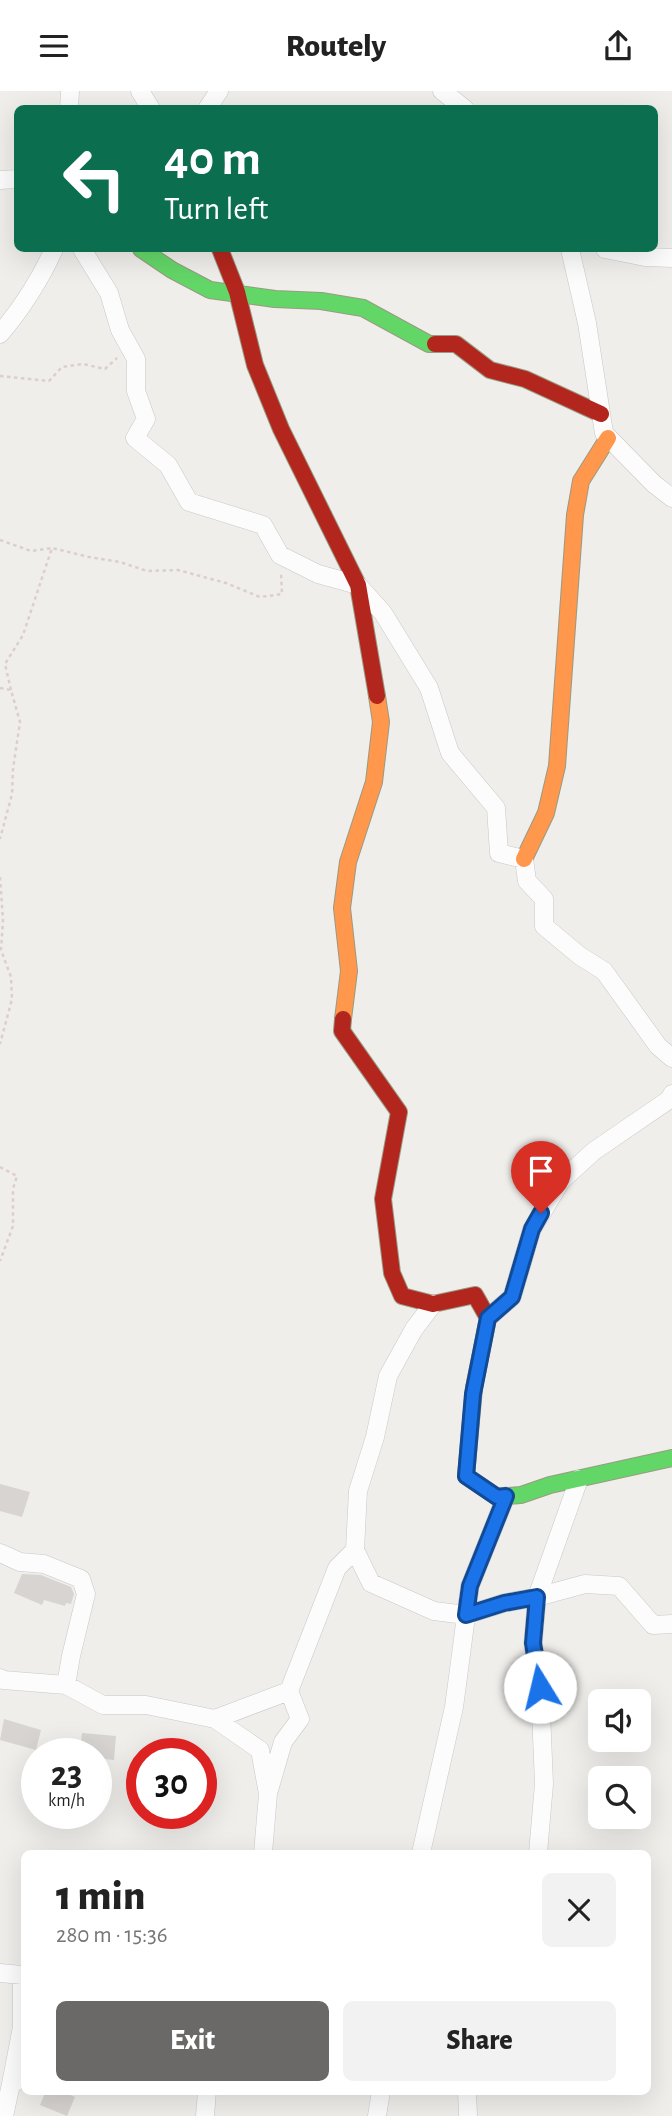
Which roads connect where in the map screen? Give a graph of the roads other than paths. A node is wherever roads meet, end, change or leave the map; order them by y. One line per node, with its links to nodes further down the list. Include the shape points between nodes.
1 (442, 91): 2 (street)
2 (461, 105)
3 (53, 252): 11 (street, via 20,311)
4 (144, 252): 10 (street, via 198,285)
5 (221, 252): 10 (street)
6 (571, 252): 12 (street)
7 (621, 252): 9 (street)
8 (90, 257): 15 (street, via 136,359 136,391 145,419 135,438 168,465 189,502 263,525 280,555 318,574)
9 (672, 258)
10 (237, 292): 12 (street, via 362,308 429,344 456,344 490,370 524,379); 15 (street, via 254,365 275,416)
11 (0, 334)
12 (601, 414): 13 (street)
13 (608, 438): 14 (street); 16 (street, via 581,481 557,765 546,813)
14 (672, 498)
15 (358, 585): 16 (street, via 383,613 429,688 450,753 496,808 499,853); 19 (street, via 381,722 374,782 348,862 342,908 349,971 342,1031 399,1112 383,1199 392,1273 402,1296)
16 (524, 859): 17 (street, via 527,881 544,899 544,926 604,971 658,1046)
17 (672, 1058)
18 (671, 1097): 20 (street, via 594,1151 561,1181 532,1229 512,1297)
19 (433, 1304): 20 (street, via 475,1295); 24 (street, via 388,1376 358,1492)
20 (488, 1318): 23 (street, via 473,1394 466,1476 497,1497)
21 (672, 1458): 22 (street)
22 (579, 1479): 23 (street); 26 (street)
23 (506, 1496): 27 (street, via 470,1586)
24 (355, 1550): 27 (street, via 371,1583 434,1611); 31 (street, via 337,1568)
25 (0, 1553): 30 (street, via 81,1579 86,1594)
26 (537, 1597): 27 (street); 28 (street, via 584,1584 619,1586 653,1625); 36 (street, via 533,1643 540,1687 544,1784)
27 (466, 1615): 35 (street, via 454,1707)
28 (672, 1624)
29 (0, 1678): 30 (street)
30 (66, 1685): 32 (street, via 103,1705 146,1705)
31 (289, 1691): 32 (street); 33 (street, via 300,1719 283,1742)
32 (215, 1719): 33 (street, via 260,1750)
33 (268, 1794): 34 (street)
34 (263, 1850)
35 (422, 1850)
36 (538, 1850)
37 (0, 1973): 38 (street)
38 (21, 1975)
39 (21, 2041): 40 (street)
40 (18, 2082): 44 (street)
41 (207, 2095): 45 (street)
42 (380, 2095): 46 (street)
43 (467, 2095): 47 (street)
44 (4, 2116)
45 (205, 2116)
46 (377, 2116)
47 (468, 2116)

